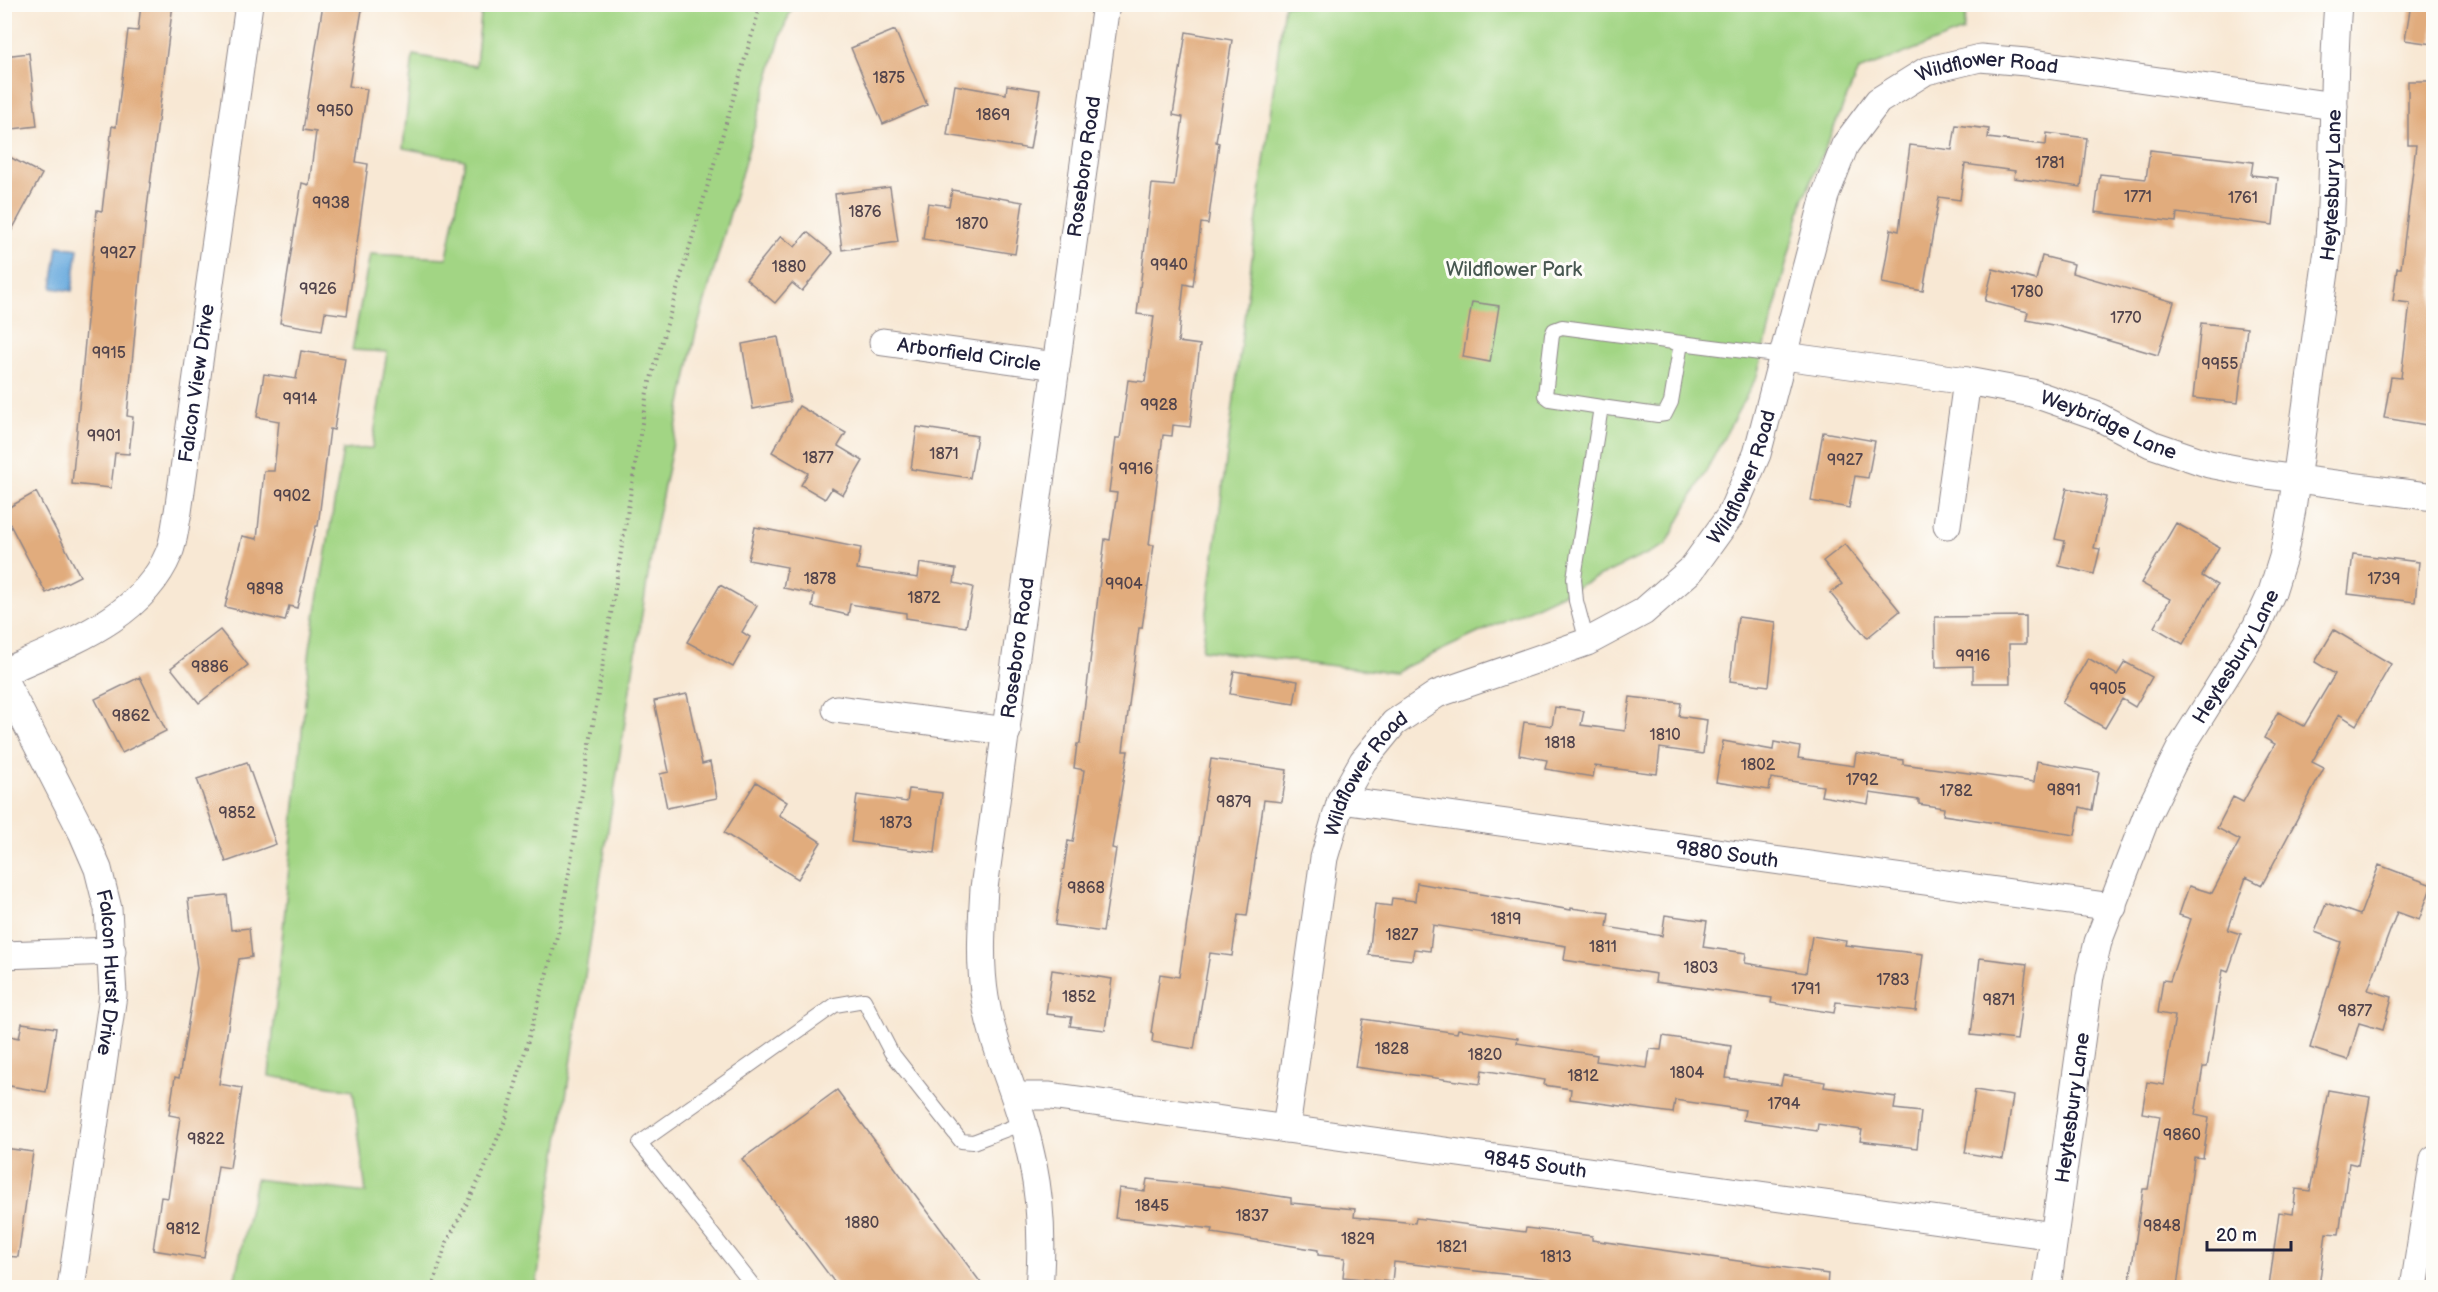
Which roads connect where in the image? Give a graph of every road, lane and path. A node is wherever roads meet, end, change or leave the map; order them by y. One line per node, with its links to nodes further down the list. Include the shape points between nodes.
1 (249, 4): 16 (street, Falcon View Drive, via 178,513 169,552 153,582 130,607 94,630)
2 (760, 4): 30 (path, via 647,392 561,922 507,1116 447,1242)
3 (1106, 4): 9 (street, Roseboro Road)
4 (2338, 4): 5 (street, Heytesbury Lane)
5 (2334, 106): 8 (street, Wildflower Road, via 1980,58 1926,71 1878,101 1845,145 1825,196); 12 (street, Heytesbury Lane, via 2329,240)
6 (883, 342): 9 (street, Arborfield Circle)
7 (1681, 343): 8 (lane); 11 (lane, via 1671,402 1665,414); 11 (lane, via 1562,327 1554,330 1545,395)
8 (1784, 356): 10 (street, Weybridge Lane); 15 (street, Wildflower Road, via 1757,454 1730,516 1691,570 1643,612)
9 (1056, 366): 19 (street, Roseboro Road)
10 (1967, 381): 12 (street, Weybridge Lane, via 2042,396 2095,415 2151,444 2208,464); 14 (street)
11 (1601, 407): 15 (lane, via 1574,578)
12 (2296, 478): 13 (street, Weybridge Lane); 21 (street, Heytesbury Lane, via 2283,557 2272,592 2256,627 2180,749 2147,815)
13 (2433, 497)
14 (1947, 525)
15 (1587, 642): 20 (street, Wildflower Road, via 1437,694 1394,723 1364,761)
16 (4, 672)
17 (4, 680): 22 (street, Falcon Hurst Drive, via 98,869 108,909)
18 (836, 709): 19 (street)
19 (1007, 731): 24 (street, Roseboro Road, via 984,888 981,943 985,997 996,1048)
20 (1341, 800): 21 (street, 9880 South); 26 (street, Wildflower Road, via 1324,858)
21 (2113, 908): 28 (street, Heytesbury Lane, via 2098,942 2090,976)
22 (112, 951): 23 (street); 29 (street, Falcon Hurst Drive, via 108,1041)
23 (4, 956)
24 (1015, 1096): 25 (street, Roseboro Road); 26 (street, 9845 South, via 1050,1096)
25 (1023, 1123): 31 (lane, via 974,1142 961,1141 891,1052 864,1000 835,1005 640,1143); 32 (street, Roseboro Road, via 1036,1176 1042,1231)
26 (1286, 1129): 28 (street, 9845 South)
27 (2433, 1158): 34 (street)
28 (2054, 1236): 33 (street, Heytesbury Lane)
29 (71, 1287)
30 (432, 1287)
31 (755, 1287)
32 (1039, 1287)
33 (2047, 1287)
34 (2414, 1287)

